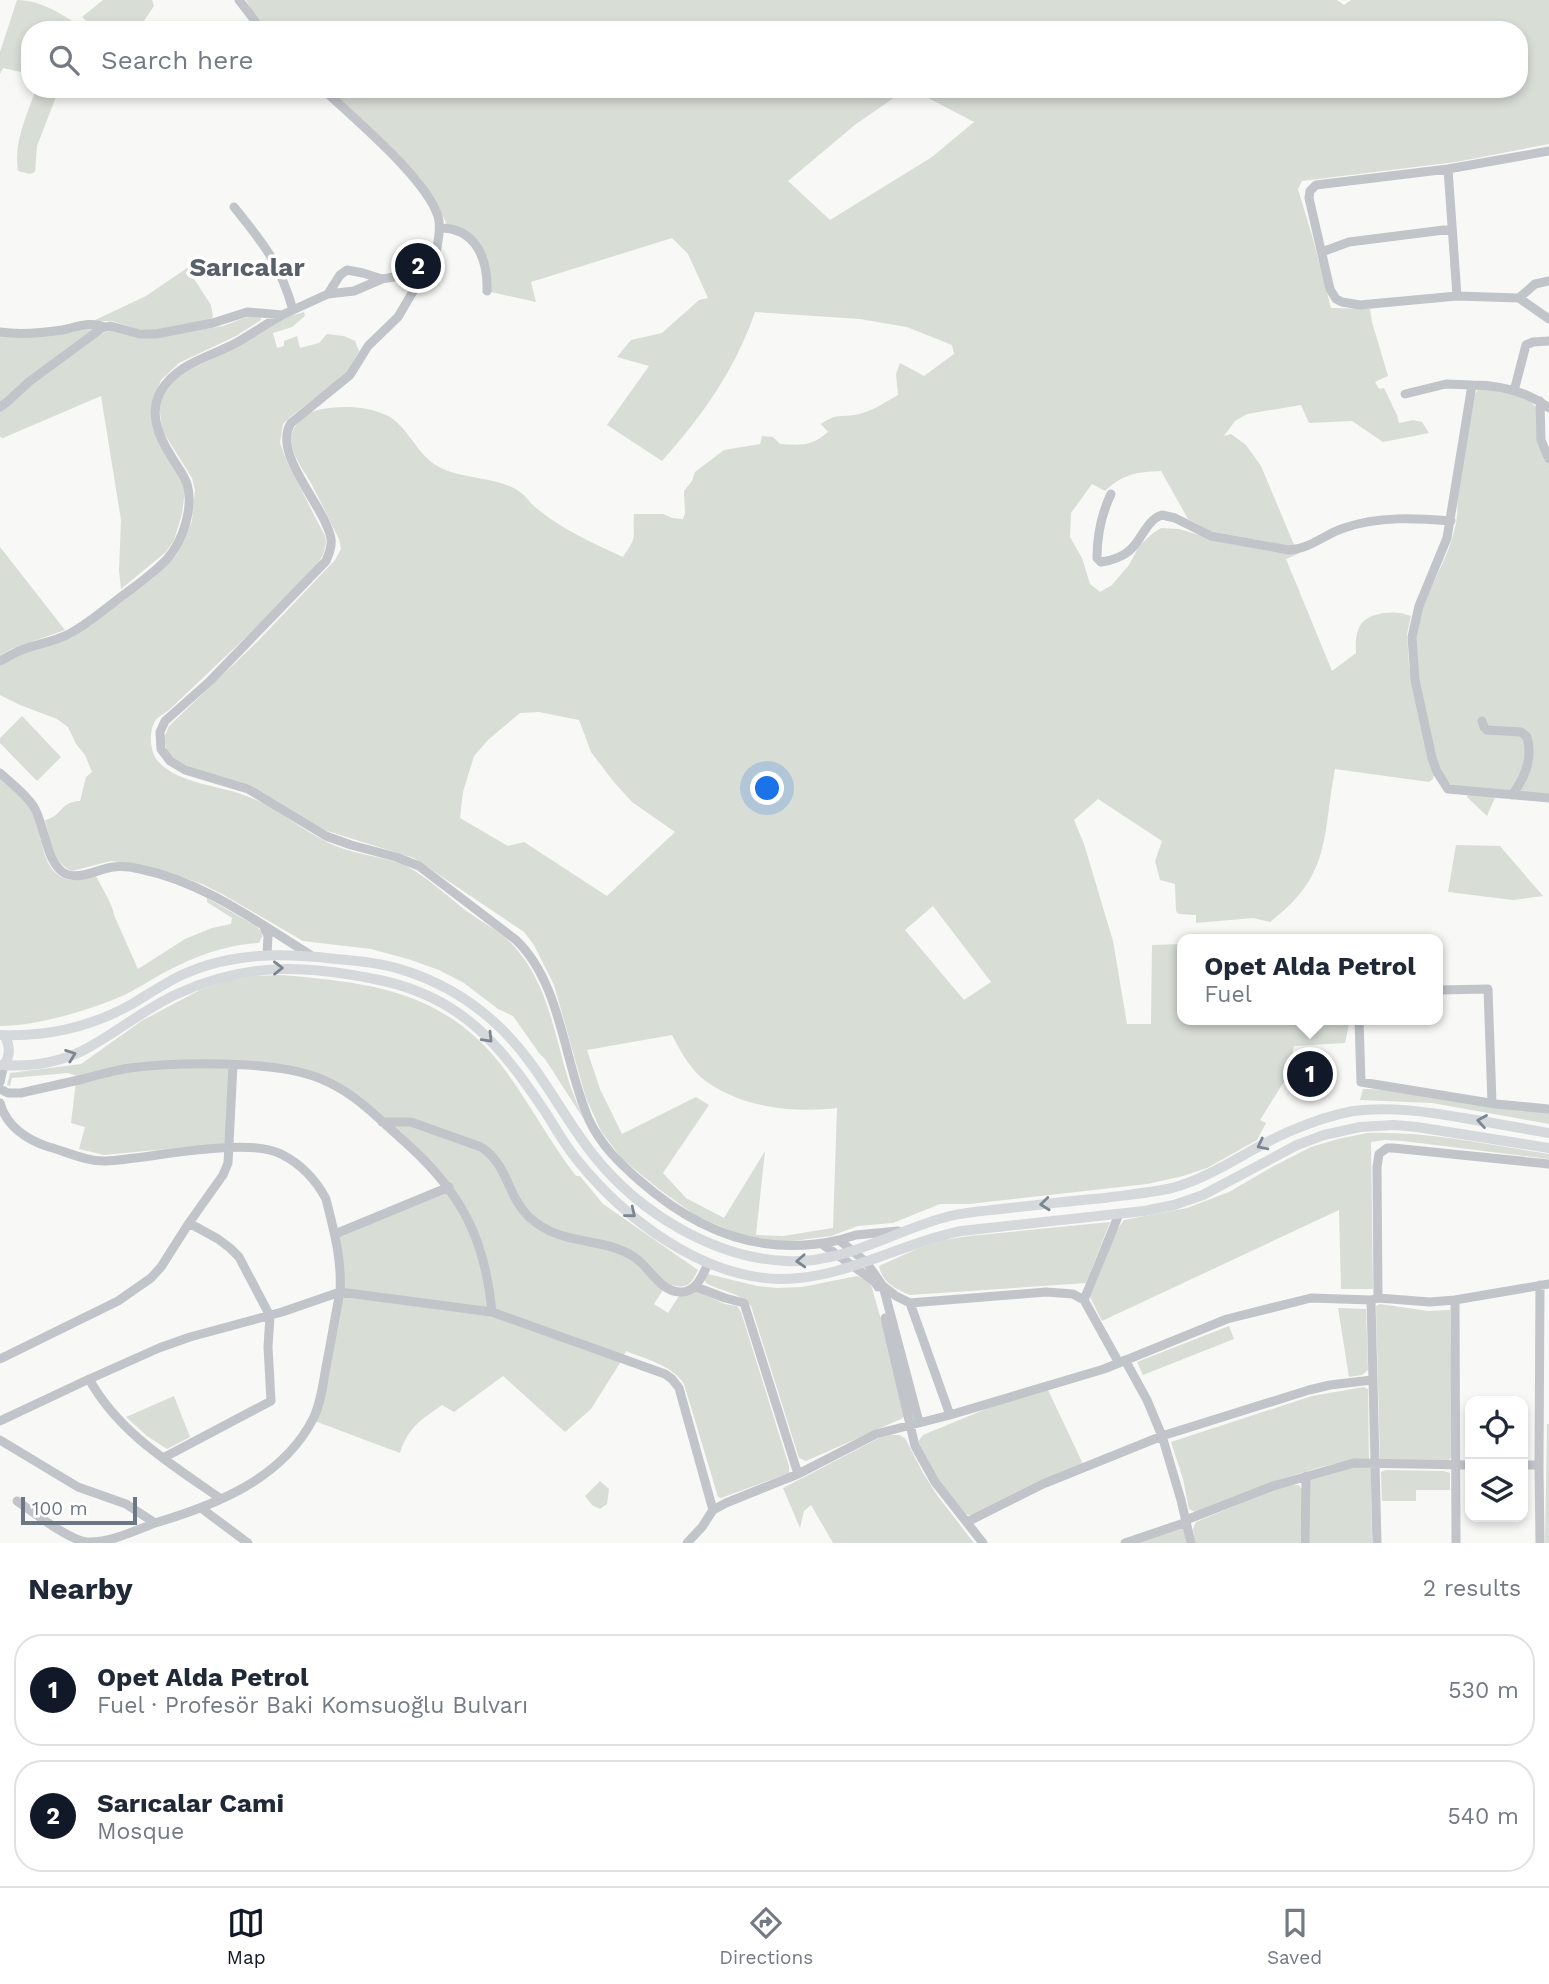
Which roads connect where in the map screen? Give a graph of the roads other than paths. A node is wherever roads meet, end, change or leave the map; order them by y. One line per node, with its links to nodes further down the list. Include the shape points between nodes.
1 (239, 0): 2 (street)
2 (255, 21)
3 (332, 98): 7 (street, via 411,175 434,207)
4 (1549, 151): 5 (street)
5 (1448, 169): 8 (street); 9 (street, via 1314,186 1309,198)
6 (234, 207): 17 (street, via 271,255)
7 (440, 228): 12 (street, via 431,270); 13 (street, via 465,233 477,248 486,266)
8 (1452, 229): 9 (street, via 1349,242); 15 (street)
9 (1322, 252): 15 (street, via 1330,289 1342,302 1372,305)
10 (382, 279): 12 (street, via 396,276); 14 (street, via 354,291); 14 (street, via 347,270)
11 (1549, 281): 16 (street, via 1535,284)
12 (418, 284): 61 (street, via 398,317 368,346 350,375 291,423 286,434 287,450 329,533 329,555 210,681 165,721 161,749 185,771 248,789 326,836 410,862 429,873 528,953 556,1012 589,1119 622,1166 694,1220 724,1234 767,1244)
13 (487, 291)
14 (328, 294): 17 (street)
15 (1457, 296): 16 (street)
16 (1519, 298): 19 (street)
17 (293, 310): 18 (street)
18 (282, 315): 20 (street, via 247,312 156,334); 32 (street, via 182,368 160,391 155,412 158,432 186,481 189,500 183,529 167,559 70,633)
19 (1549, 319)
20 (105, 327): 21 (street, via 91,323 61,330); 27 (street)
21 (0, 332)
22 (1549, 341): 24 (street, via 1526,345)
23 (1472, 385): 24 (street); 25 (street, via 1446,384); 31 (street)
24 (1514, 390): 26 (street)
25 (1405, 394)
26 (1540, 401): 28 (street); 29 (street, via 1541,440)
27 (0, 407)
28 (1549, 408)
29 (1549, 459)
30 (1111, 494): 31 (street, via 1099,535 1097,558 1101,562 1130,550 1162,514 1210,536 1289,550 1367,522 1391,518)
31 (1451, 521): 35 (street, via 1412,637 1415,680 1432,758 1448,789)
32 (0, 661)
33 (1482, 722): 35 (street, via 1487,730 1521,732 1527,737 1529,761)
34 (0, 773): 37 (street, via 34,806 52,859 65,874 75,876 114,866 158,873 215,895)
35 (1512, 795): 36 (street)
36 (1549, 798)
37 (263, 926): 38 (street, via 268,936); 39 (street)
38 (267, 954): 39 (main road); 42 (main road, via 185,973 118,1011 80,1026 34,1035)
39 (312, 956): 63 (main road, one-way to 39, via 764,1259 689,1234 646,1206 602,1166 520,1049 464,998 446,986 388,966)
40 (1443, 990): 48 (street, via 1488,989)
41 (1359, 1025): 48 (street, via 1362,1082)
42 (2, 1035): 43 (main road, via 9,1053)
43 (2, 1065): 45 (street); 65 (main road, one-way to 65, via 42,1063 75,1054 175,995 242,972 304,969 407,987 434,998 477,1027 516,1070 601,1187 654,1231)
44 (233, 1065): 46 (street, via 179,1063 128,1068 21,1093); 50 (street, via 318,1077 351,1095); 52 (street)
45 (0, 1082)
46 (0, 1089)
47 (0, 1103): 52 (street, via 6,1118 28,1139 103,1161)
48 (1492, 1103): 49 (street)
49 (1549, 1109)
50 (382, 1122): 55 (street); 69 (street, via 411,1122 481,1147 498,1161 521,1209 531,1219 561,1237 622,1250 674,1292)
51 (1547, 1131): 58 (main road, one-way to 58, via 1414,1111 1349,1112 1285,1133 1172,1188 962,1213)
52 (229, 1147): 57 (street, via 223,1175); 59 (street, via 280,1153 305,1170 326,1199)
53 (1549, 1148): 56 (main road, via 1406,1126 1360,1126 1297,1145 1189,1200)
54 (1549, 1164): 71 (street, via 1382,1150 1377,1167)
55 (449, 1187): 59 (street); 75 (street, via 473,1228)
56 (1119, 1214): 64 (main road, via 946,1234); 72 (street)
57 (189, 1223): 76 (street, via 239,1257); 77 (street, via 162,1267 138,1289)
58 (907, 1229): 60 (street); 62 (main road)
59 (335, 1234): 70 (street, via 342,1272)
60 (839, 1240): 61 (street); 62 (street)
61 (822, 1244): 63 (street)
62 (852, 1251): 63 (main road); 64 (street)
63 (840, 1256): 66 (street)
64 (866, 1262): 66 (main road); 68 (street)
65 (708, 1264): 66 (main road, via 779,1279); 69 (street)
66 (852, 1266): 83 (street, via 878,1287)
67 (1545, 1285): 73 (street); 91 (street)
68 (883, 1286): 74 (street); 83 (street)
69 (696, 1287): 92 (street, via 744,1303)
70 (340, 1292): 75 (street); 76 (street); 94 (street, via 313,1418 268,1473)
71 (1374, 1299): 73 (street); 78 (street, via 1297,1301 1212,1324); 80 (street)
72 (1084, 1300): 74 (street, via 1059,1292); 78 (street)
73 (1455, 1300): 88 (street)
74 (910, 1303): 81 (street)
75 (492, 1311): 97 (street, via 672,1379 679,1388)
76 (270, 1316): 79 (street, via 190,1336); 86 (street, via 271,1401)
77 (0, 1359)
78 (1122, 1362): 81 (street); 84 (street, via 1147,1400)
79 (89, 1379): 82 (street); 86 (street, via 125,1428)
80 (1372, 1380): 84 (street, via 1309,1390); 87 (street)
81 (950, 1415): 83 (street)
82 (0, 1421)
83 (915, 1424): 92 (street, via 876,1434); 99 (street, via 915,1446 927,1469)
84 (1161, 1436): 98 (street); 99 (street, via 1043,1484)
85 (0, 1440): 100 (street, via 78,1487 126,1504)
86 (163, 1458): 94 (street)
87 (1376, 1464): 88 (street); 93 (street, via 1354,1463); 107 (street)
88 (1456, 1465): 89 (street); 108 (street)
89 (1465, 1465)
90 (1528, 1465): 91 (street)
91 (1539, 1465): 109 (street)
92 (798, 1474): 97 (street)
93 (1306, 1476): 98 (street); 106 (street)
94 (221, 1499): 96 (street)
95 (18, 1501): 100 (street, via 88,1542 112,1539)
96 (201, 1508): 100 (street); 101 (street)
97 (713, 1510): 102 (street)
98 (1187, 1521): 104 (street); 105 (street)
99 (967, 1522): 103 (street)
100 (155, 1523)
101 (248, 1543)
102 (687, 1543)
103 (983, 1543)
104 (1125, 1543)
105 (1191, 1543)
106 (1304, 1543)
107 (1377, 1543)
108 (1456, 1543)
109 (1541, 1543)

